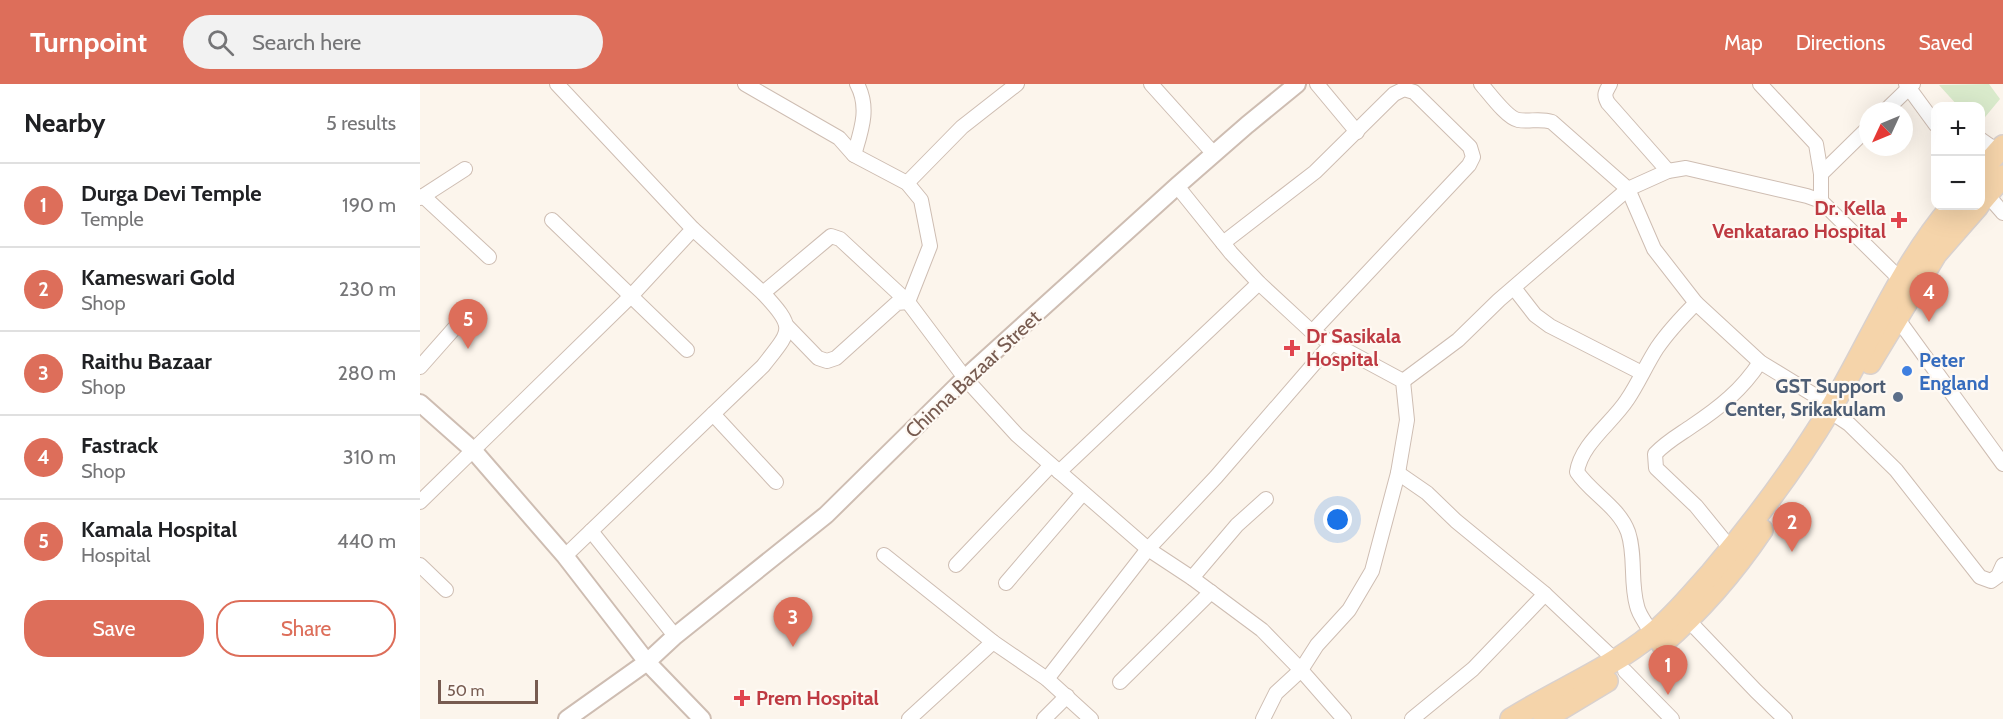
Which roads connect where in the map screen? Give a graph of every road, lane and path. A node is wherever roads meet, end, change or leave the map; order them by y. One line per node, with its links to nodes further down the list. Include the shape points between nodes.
1 (557, 84): 37 (street)
2 (745, 84): 20 (street, via 839,138)
3 (857, 84): 20 (street, via 865,110)
4 (1017, 84): 26 (street, via 962,127)
5 (1151, 84): 19 (street)
6 (1297, 84): 19 (street, Chinna Bazaar Street)
7 (1317, 84): 15 (street)
8 (1481, 84): 28 (street, via 1510,116 1552,122)
9 (1610, 84): 23 (street, via 1604,97 1608,103)
10 (1760, 84): 24 (street, via 1816,144)
11 (1911, 88): 12 (street); 13 (street); 14 (street)
12 (1895, 102)
13 (1931, 106)
14 (1931, 119)
15 (1357, 132): 38 (street, via 1315,172); 50 (street, via 1394,94 1404,89 1414,92 1470,147 1473,157)
16 (1859, 137): 24 (street)
17 (1985, 142): 18 (street)
18 (2001, 151): 21 (main road)
19 (1214, 154): 27 (street, Chinna Bazaar Street)
20 (854, 155): 26 (street)
21 (1985, 167)
22 (465, 169): 30 (street)
23 (1668, 171): 28 (street); 32 (street, via 1686,168)
24 (1821, 174): 32 (street)
25 (2003, 176): 29 (main road)
26 (907, 183): 45 (street, via 921,200 930,246)
27 (1177, 186): 38 (street); 56 (street, Chinna Bazaar Street)
28 (1628, 189): 42 (street); 46 (street, via 1654,249)
29 (1985, 194)
30 (422, 197): 39 (street)
31 (1985, 199): 35 (street)
32 (1821, 201): 40 (street)
33 (1948, 210): 40 (main road, via 1930,231)
34 (1972, 210): 48 (main road, via 1936,254)
35 (2003, 213)
36 (552, 220): 44 (street)
37 (693, 229): 43 (street); 44 (street)
38 (1223, 243): 41 (street)
39 (489, 257)
40 (1900, 280): 59 (main road)
41 (1259, 283): 50 (street); 63 (street)
42 (1514, 288): 55 (street, via 1535,315 1550,326); 57 (street, via 1458,340)
43 (763, 293): 45 (street, via 831,236 840,239); 49 (street, via 783,315)
44 (632, 295): 52 (street); 61 (street)
45 (909, 302): 49 (street, via 897,303 836,358 827,361 818,358); 56 (street)
46 (1696, 303): 53 (street); 55 (street, via 1676,323)
47 (466, 315): 54 (street)
48 (1898, 318): 59 (main road); 62 (street)
49 (787, 326): 60 (street, via 785,338 764,366)
50 (1312, 332): 51 (street)
51 (1332, 343): 57 (street); 70 (street)
52 (687, 350)
53 (1760, 362): 59 (street); 71 (street, via 1748,380 1719,408 1655,454 1656,468 1696,506)
54 (420, 367)
55 (1642, 374): 83 (street, via 1578,462 1577,472 1627,531 1637,608)
56 (965, 378): 63 (street, via 1017,435); 84 (street, Chinna Bazaar Street, via 826,515)
57 (1403, 381): 64 (street, via 1407,420)
58 (420, 403): 61 (street)
59 (1834, 411): 71 (main road); 76 (street, via 1896,470 1980,577 1991,581); 82 (main road, via 1743,559)
60 (713, 414): 65 (street); 69 (street)
61 (473, 450): 68 (street); 73 (street)
62 (2003, 464)
63 (1055, 468): 66 (street); 75 (street)
64 (1398, 473): 81 (street); 88 (street, via 1372,571 1349,610 1317,645)
65 (776, 482)
66 (1083, 493): 70 (street); 78 (street)
67 (1266, 499): 77 (street, via 1237,525)
68 (420, 502)
69 (591, 531): 73 (street); 84 (street)
70 (1148, 549): 77 (street); 89 (street)
71 (1731, 549): 83 (main road, via 1681,608)
72 (884, 555): 85 (street)
73 (565, 556): 86 (street)
74 (420, 565): 79 (street)
75 (956, 565)
76 (2003, 565)
77 (1192, 578): 80 (street)
78 (1006, 583)
79 (446, 590)
80 (1211, 592): 88 (street, via 1262,630); 90 (street)
81 (1545, 594): 87 (street); 99 (street, via 1473,669)
82 (1689, 621): 87 (main road, via 1656,650); 103 (street)
83 (1652, 635): 87 (main road)
84 (675, 636): 86 (street, Chinna Bazaar Street)
85 (993, 642): 89 (street); 94 (street)
86 (647, 662): 92 (street); 93 (street, Chinna Bazaar Street)
87 (1621, 666): 100 (main road, via 1538,702); 101 (main road); 102 (street)
88 (1301, 670): 97 (street, via 1276,693); 98 (street)
89 (1047, 679): 91 (street)
90 (1120, 682)
91 (1067, 696): 95 (street); 96 (street)
92 (694, 716)
93 (567, 719)
94 (909, 719)
95 (1044, 719)
96 (1091, 719)
97 (1263, 719)
98 (1344, 719)
99 (1412, 719)
100 (1511, 719)
101 (1545, 719)
102 (1672, 719)
103 (1785, 719)

